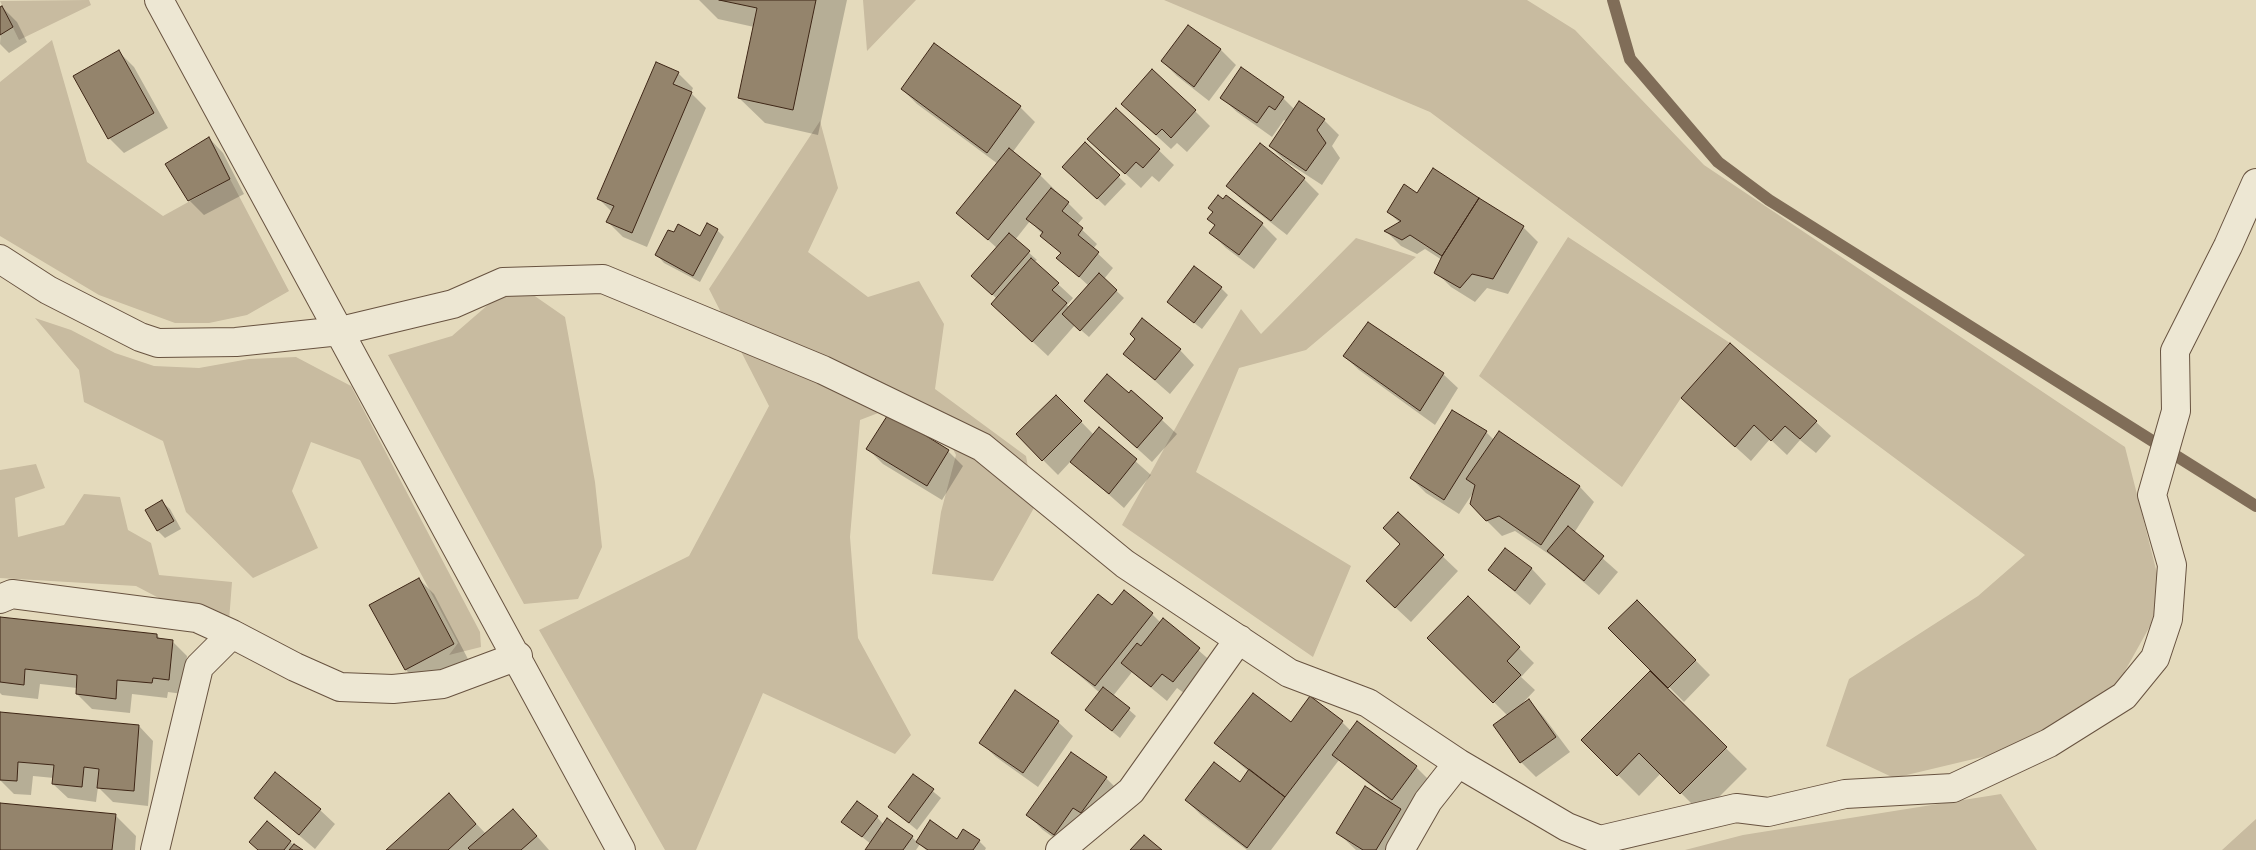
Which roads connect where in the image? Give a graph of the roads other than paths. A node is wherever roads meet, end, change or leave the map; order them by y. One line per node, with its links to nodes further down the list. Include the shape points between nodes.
1 (159, 0): 4 (street)
2 (2256, 183): 9 (street, via 2175,350 2176,411 2152,495 2172,565 2168,618 2155,658 2124,696 2049,743 1953,788 1845,794 1768,812 1736,808 1600,840 1567,827)
3 (0, 259): 4 (street, via 48,290 158,343 236,342)
4 (340, 331): 7 (street, via 453,304 503,282 604,279 823,370 982,447 1125,564); 8 (street)
5 (0, 599): 6 (street, via 12,594 197,618)
6 (232, 634): 8 (street, via 340,687 393,689 444,684); 10 (street, via 199,667)
7 (1239, 639): 9 (street, via 1289,672 1368,703); 12 (street, via 1132,791)
8 (518, 656): 11 (street)
9 (1458, 763): 13 (street, via 1428,801)
10 (155, 850)
11 (621, 850)
12 (1060, 850)
13 (1400, 850)

